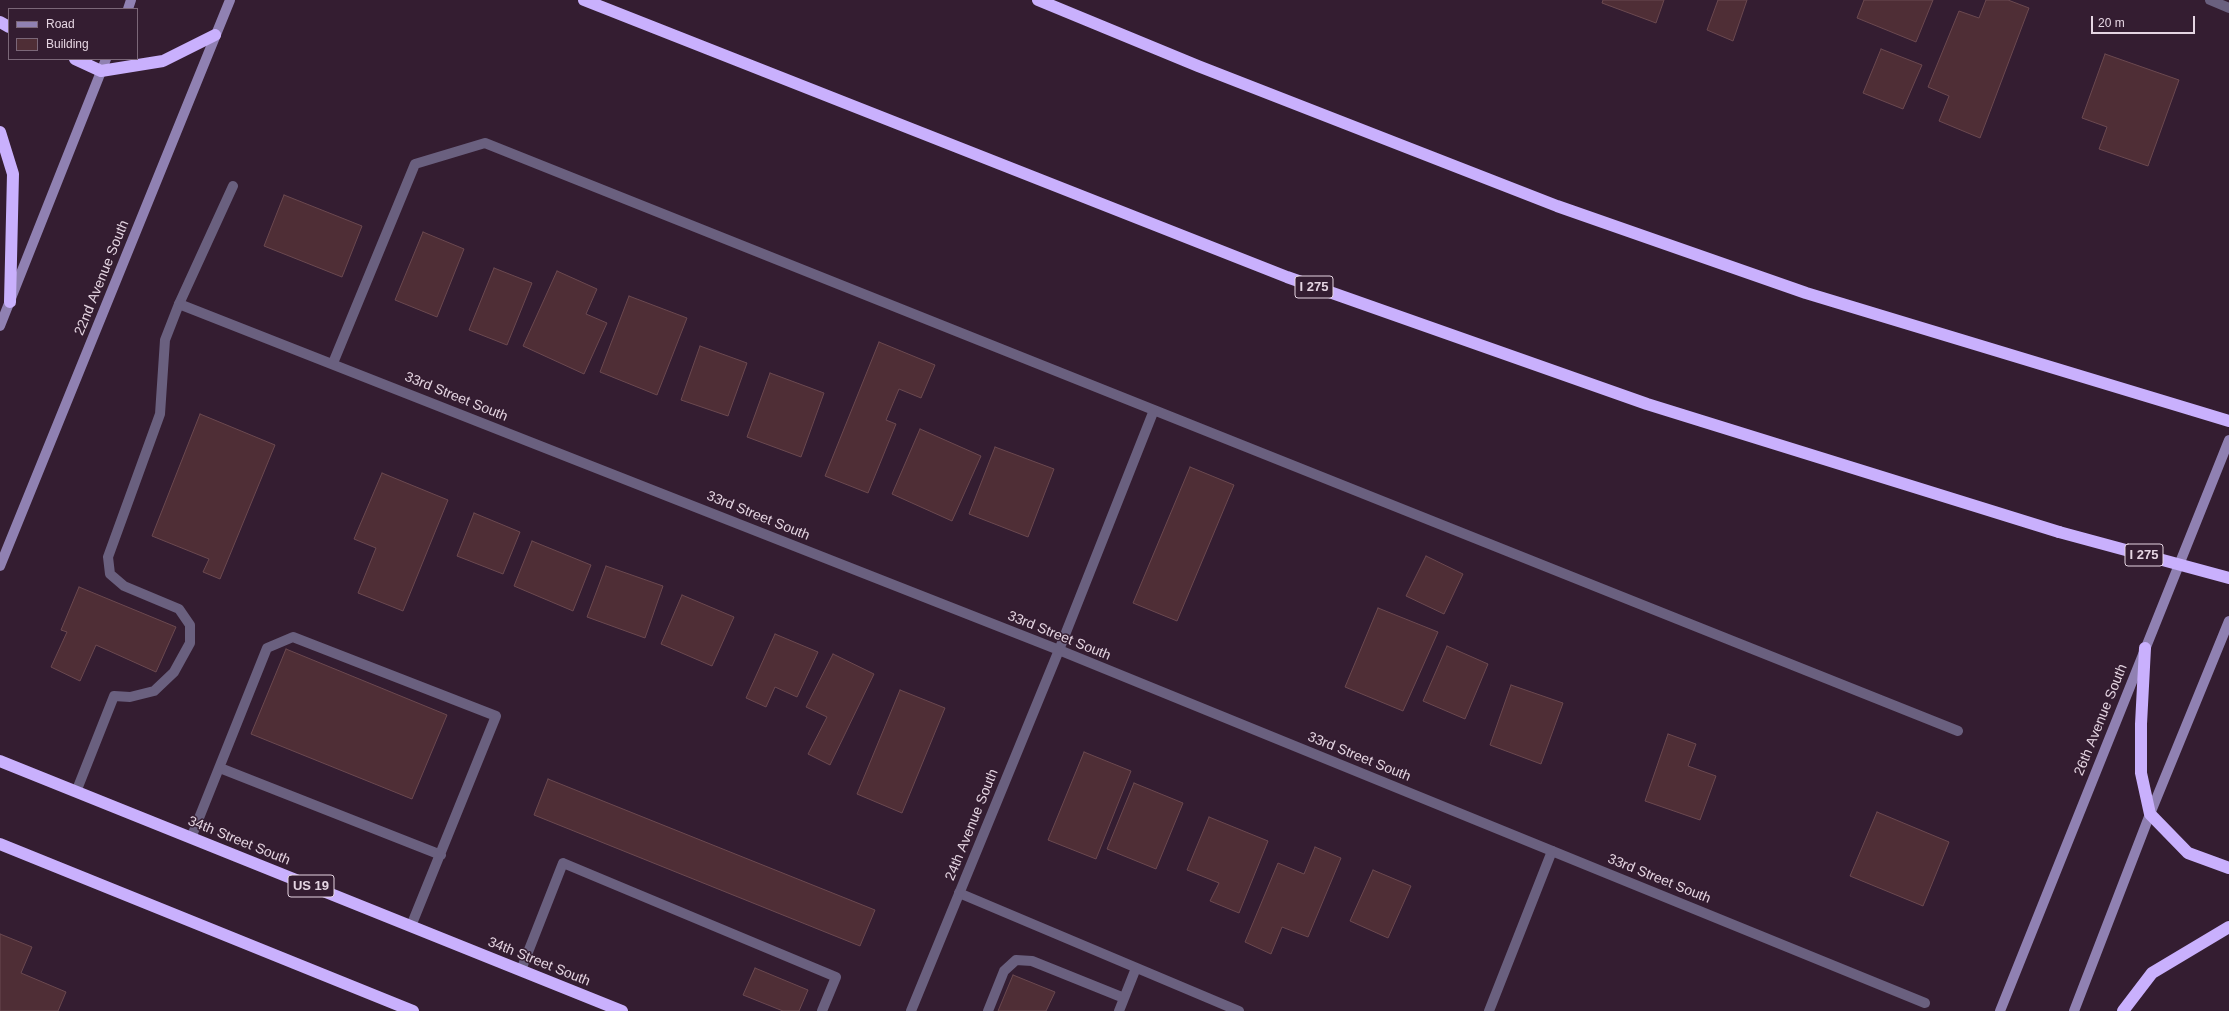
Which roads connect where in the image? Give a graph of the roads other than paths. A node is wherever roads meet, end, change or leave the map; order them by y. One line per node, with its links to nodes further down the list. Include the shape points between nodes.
1 (230, 0): 6 (main road, 22nd Avenue South)
2 (584, 0): 20 (highway, I 275, bridge, via 1287,277 1647,404 2059,532)
3 (1038, 0): 17 (highway, via 1198,66 1557,206 1806,293)
4 (2210, 0): 5 (street)
5 (2229, 8)
6 (215, 35): 9 (highway, via 163,61); 19 (main road, 22nd Avenue South)
7 (77, 60): 9 (highway)
8 (106, 60): 9 (main road)
9 (100, 71): 12 (main road)
10 (0, 132): 12 (highway, via 13,174)
11 (233, 186): 13 (street)
12 (10, 302): 14 (main road)
13 (179, 304): 15 (street, 33rd Street South); 27 (street, via 165,340 160,414 108,557 110,574 124,586 179,609 190,625 190,643 174,672 154,691 130,697 114,696)
14 (0, 326)
15 (333, 363): 16 (street, via 415,164 485,143); 23 (street, 33rd Street South)
16 (1154, 410): 23 (street, 24th Avenue South); 24 (street)
17 (2229, 421)
18 (2229, 440): 22 (main road, 26th Avenue South)
19 (0, 566)
20 (2229, 578)
21 (2229, 621): 28 (main road)
22 (2145, 648): 28 (highway, via 2141,772); 49 (main road, 26th Avenue South)
23 (1059, 650): 31 (street, 33rd Street South); 34 (street, 24th Avenue South)
24 (1958, 731)
25 (0, 761): 27 (highway, 34th Street South / US 19)
26 (220, 768): 29 (street); 32 (street); 32 (street, via 267,648 293,637 489,713 496,716)
27 (76, 792): 29 (highway, 34th Street South / US 19)
28 (2150, 814): 33 (highway, via 2188,854); 50 (main road)
29 (191, 838): 35 (highway, 34th Street South / US 19)
30 (0, 844): 41 (highway)
31 (1552, 851): 40 (street, 33rd Street South); 48 (street)
32 (441, 855): 35 (street)
33 (2229, 868)
34 (959, 893): 37 (street); 44 (street, 24th Avenue South)
35 (411, 926): 38 (highway, 34th Street South / US 19)
36 (2229, 927): 51 (highway, via 2152,972)
37 (1136, 968): 39 (street); 47 (street)
38 (521, 970): 42 (highway, 34th Street South / US 19); 43 (street, via 564,862 836,977)
39 (1124, 998): 45 (street, via 1032,961 1016,960 1004,971); 46 (street)
40 (1925, 1003)
41 (413, 1011)
42 (622, 1011)
43 (822, 1011)
44 (911, 1011)
45 (988, 1011)
46 (1119, 1011)
47 (1239, 1011)
48 (1489, 1011)
49 (2000, 1011)
50 (2074, 1011)
51 (2122, 1011)

